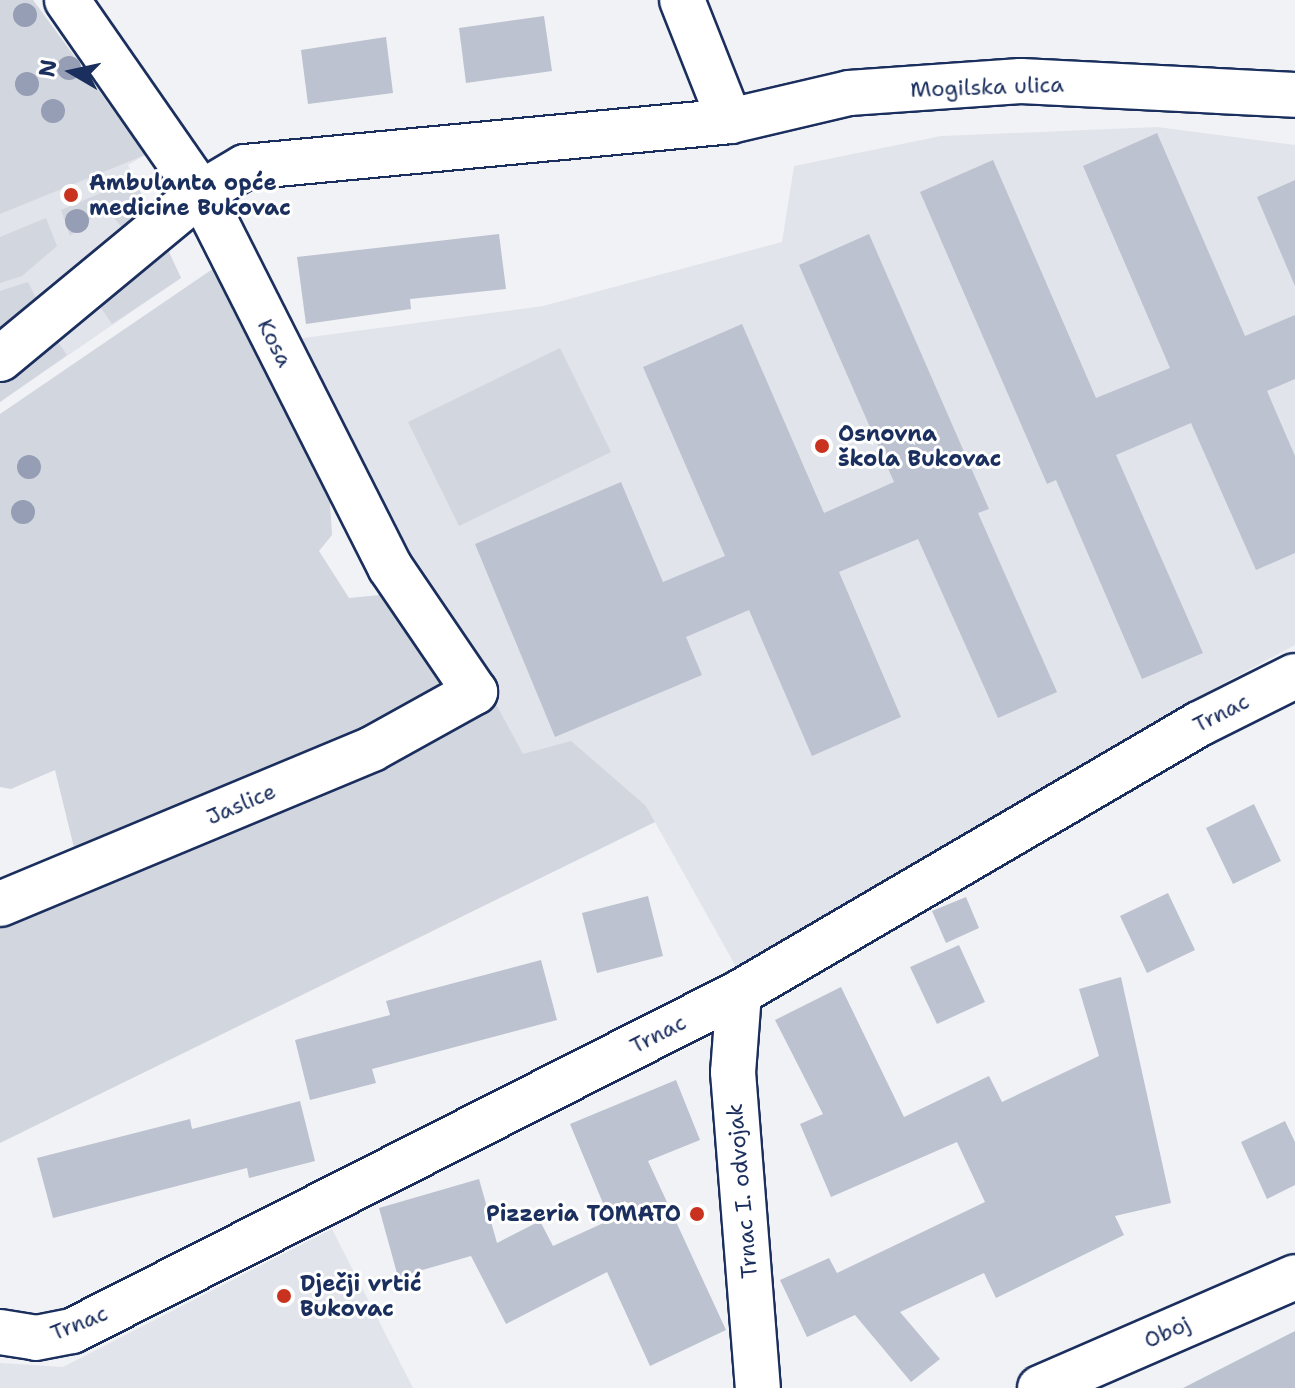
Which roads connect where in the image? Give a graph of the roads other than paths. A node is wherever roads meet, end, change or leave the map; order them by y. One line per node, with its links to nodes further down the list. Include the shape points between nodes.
1 (67, 0): 5 (street, Kosa)
2 (682, 0): 4 (street)
3 (1295, 95): 4 (street, Mogilska ulica, via 1021,81 849,93)
4 (730, 121): 5 (street, Mogilska ulica, via 245,167)
5 (201, 193): 6 (street, Mogilska ulica); 8 (street, Kosa, via 390,567)
6 (0, 359)
7 (1295, 676): 10 (street, Trnac, via 1199,724)
8 (475, 692): 9 (street, Jaslice, via 372,749)
9 (0, 904)
10 (739, 993): 12 (street, Trnac, via 72,1331 36,1338); 13 (street, Trnac I. odvojak, via 733,1072)
11 (1295, 1277): 14 (street, Oboj)
12 (0, 1332)
13 (758, 1388)
14 (1040, 1388)

